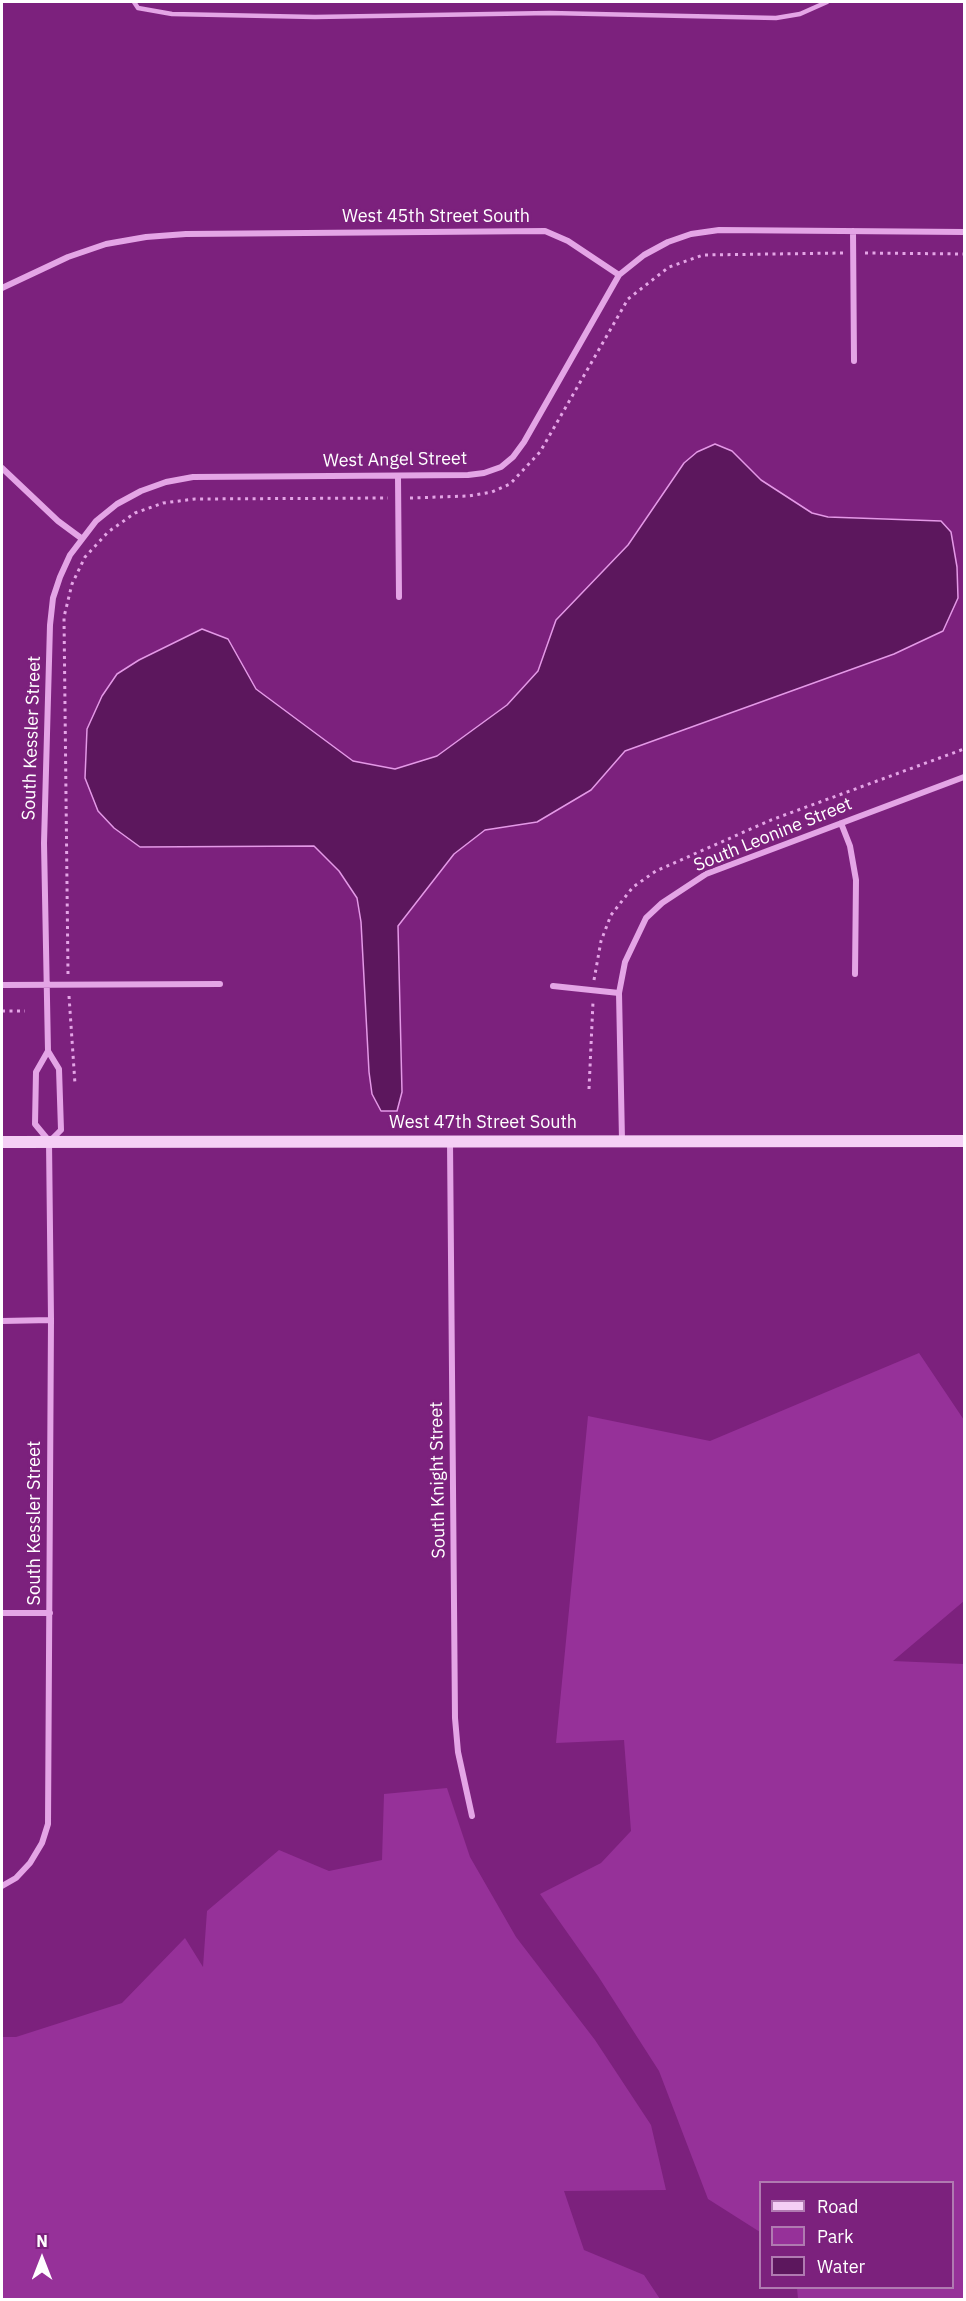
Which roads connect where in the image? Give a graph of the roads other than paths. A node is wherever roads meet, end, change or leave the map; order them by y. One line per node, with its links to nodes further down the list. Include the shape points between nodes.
1 (134, 2): 2 (lane, via 138,8 172,14 315,17 550,13 776,18 800,14)
2 (828, 2)
3 (853, 231): 4 (street); 5 (street, via 719,230 691,234 644,255); 7 (street)
4 (964, 232)
5 (619, 275): 6 (street, West 45th Street South, via 568,240 546,231 186,234 106,244); 9 (street, West Angel Street, via 513,457 501,467 476,474)
6 (2, 288)
7 (854, 361)
8 (2, 468): 10 (street)
9 (398, 476): 10 (street, West Angel Street, via 193,477 166,482 117,504); 11 (street)
10 (81, 538): 15 (street, South Kessler Street, via 60,577 50,625 44,843)
11 (399, 597)
12 (964, 777): 13 (street, South Leonine Street)
13 (841, 823): 14 (street, via 856,880); 19 (street, South Leonine Street, via 706,874 662,903 646,918 632,944)
14 (855, 974)
15 (46, 984): 16 (street); 17 (street); 20 (street, South Kessler Street)
16 (220, 984)
17 (2, 985)
18 (553, 986): 19 (street)
19 (619, 993): 21 (street, South Leonine Street)
20 (48, 1051): 22 (street, South Kessler Street, via 36,1072 35,1124); 22 (street, South Kessler Street, via 59,1069 61,1130)
21 (622, 1140): 23 (street, West 47th Street South); 24 (street, West 47th Street South)
22 (49, 1141): 23 (street, West 47th Street South); 25 (street, West 47th Street South); 26 (street, South Kessler Street)
23 (450, 1141): 30 (street, South Knight Street, via 455,1718)
24 (964, 1141)
25 (2, 1142)
26 (51, 1320): 27 (street); 29 (street, South Kessler Street)
27 (2, 1321)
28 (2, 1613): 29 (street)
29 (50, 1613): 31 (street, South Kessler Street, via 48,1824 30,1863)
30 (472, 1816)
31 (2, 1887)

